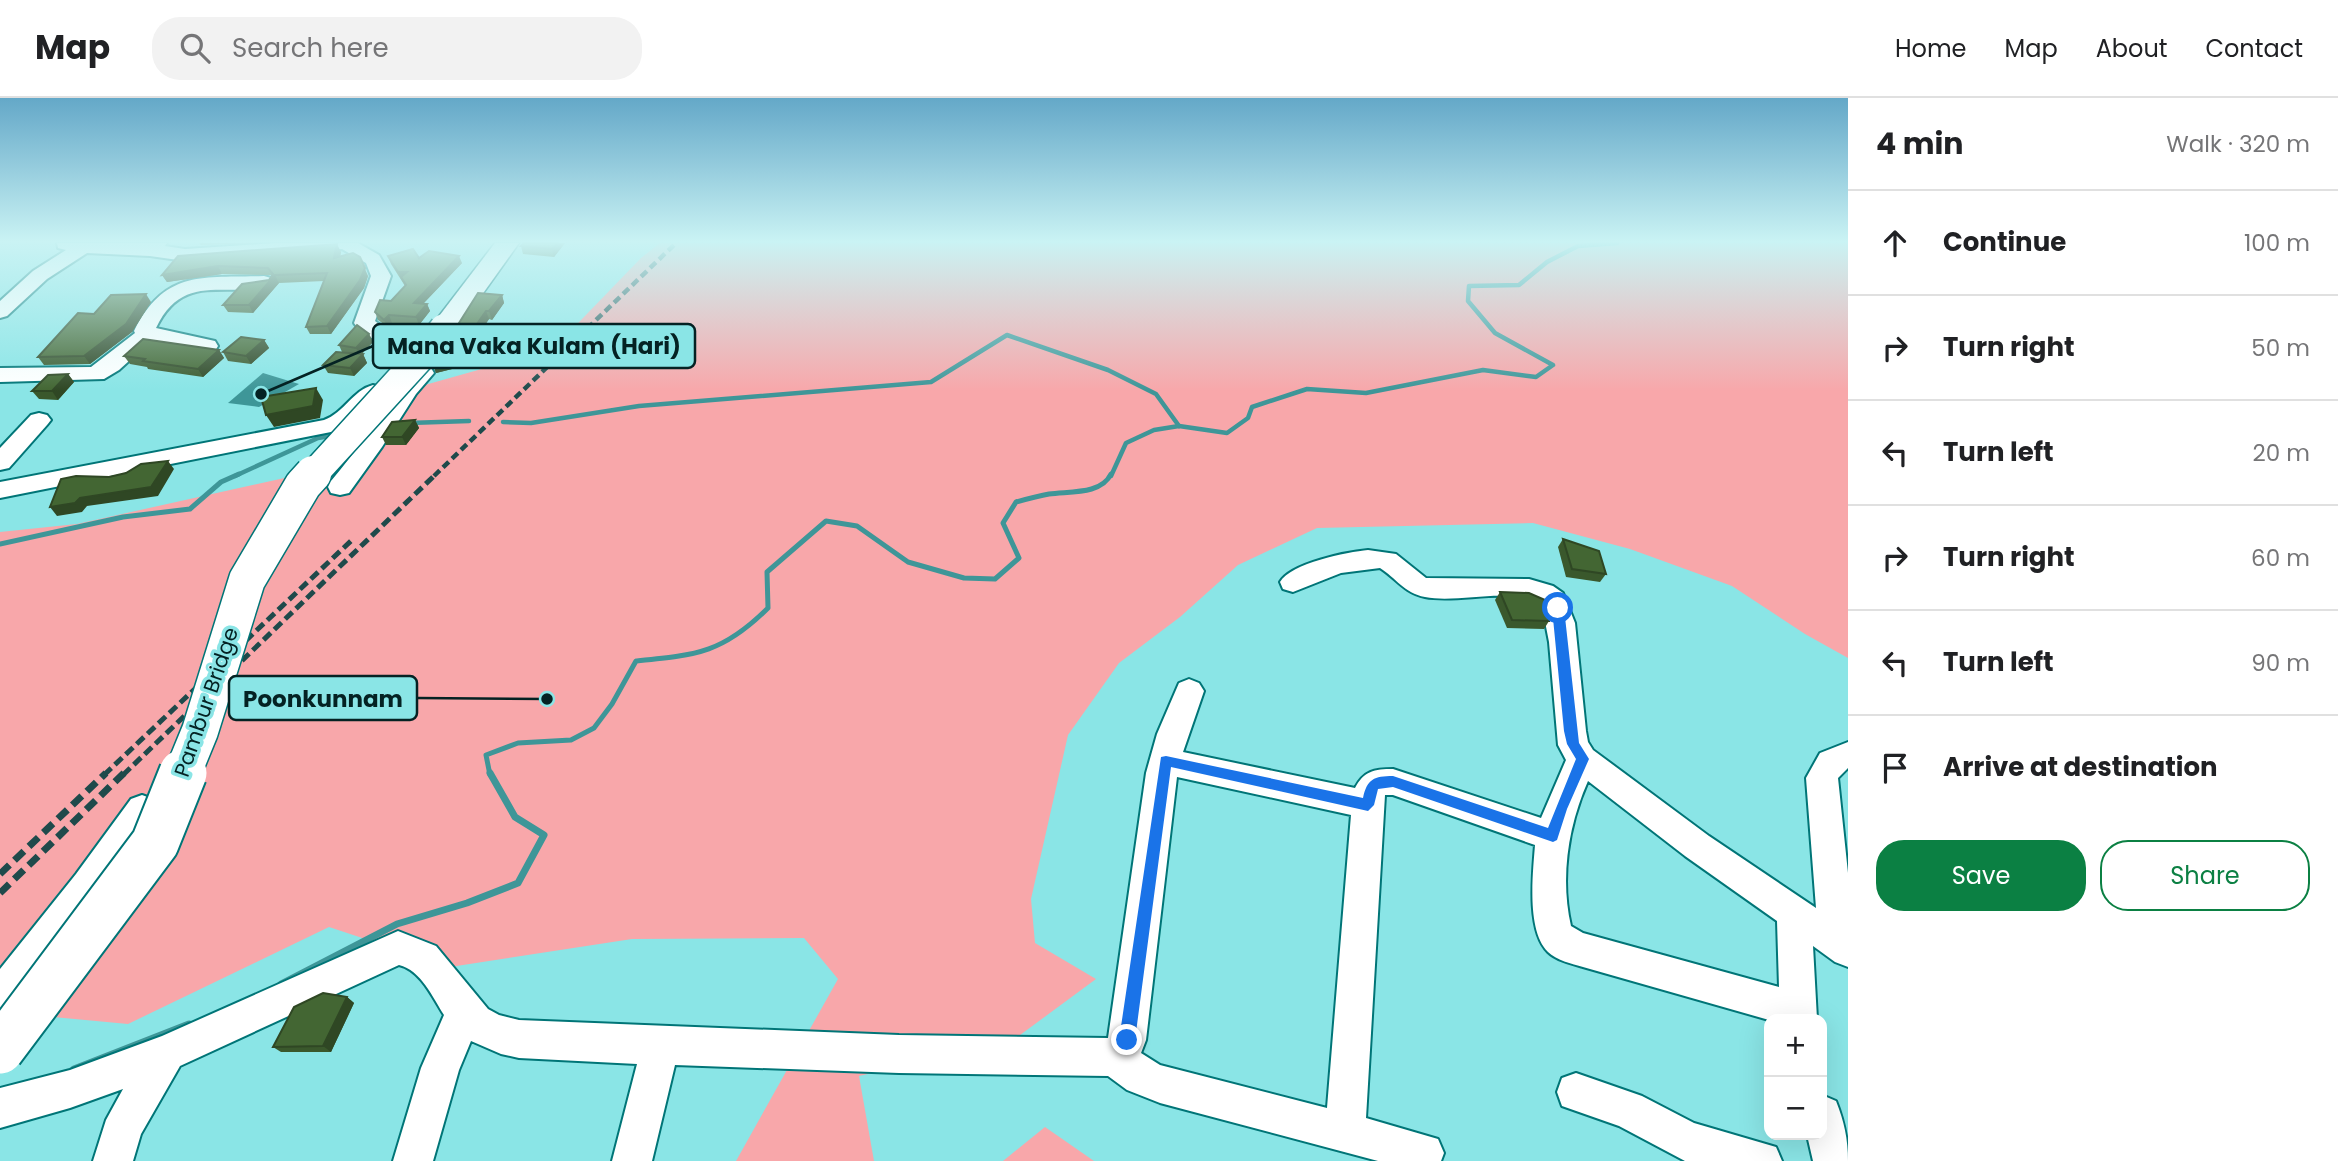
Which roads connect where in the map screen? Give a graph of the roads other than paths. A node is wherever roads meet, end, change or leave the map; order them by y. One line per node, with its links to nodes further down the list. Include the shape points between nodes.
1 (21, 293): 5 (street)
2 (172, 293): 7 (street, via 148,322)
3 (375, 293): 9 (street, via 364,323)
4 (470, 293): 6 (main road, Pambur Bridge)
5 (0, 312)
6 (444, 328): 9 (street, via 430,333); 13 (street, via 452,331 453,337 407,390); 29 (main road, Pambur Bridge, bridge, via 303,485 247,580 200,731 155,844)
7 (147, 334): 8 (street); 10 (street, via 96,374)
8 (207, 346)
9 (412, 357): 14 (street, via 343,421 328,426)
10 (0, 375)
11 (38, 420): 12 (street)
12 (0, 462)
13 (340, 486)
14 (0, 490)
15 (1293, 582): 18 (street, via 1331,565 1382,559 1421,587 1459,591 1518,587 1546,594 1560,618 1573,744)
16 (1189, 691): 19 (street)
17 (1848, 755): 24 (street, via 1825,766 1822,778)
18 (1582, 759): 22 (street); 23 (street)
19 (1166, 761): 20 (street); 31 (street, via 1127,1040)
20 (1368, 805): 22 (street, via 1372,787 1385,780); 34 (street)
21 (142, 809): 25 (street)
22 (1553, 836): 27 (street, via 1550,910 1558,938 1583,950)
23 (1794, 915): 24 (street); 27 (street)
24 (1838, 943)
25 (0, 998)
26 (466, 1012): 28 (street, via 504,1037); 30 (street, via 431,964 418,953 398,948); 38 (street, via 440,1069)
27 (1798, 1014)
28 (661, 1046): 31 (street); 39 (street)
29 (0, 1050)
30 (167, 1053): 33 (street, via 70,1089); 37 (street, via 125,1126)
31 (1114, 1057): 34 (street, via 1160,1084)
32 (1576, 1092): 40 (street, via 1629,1110 1688,1142)
33 (0, 1108)
34 (1345, 1132): 36 (street)
35 (1827, 1136): 41 (street)
36 (1424, 1153)
37 (113, 1161)
38 (413, 1161)
39 (632, 1161)
40 (1762, 1161)
41 (1833, 1161)

